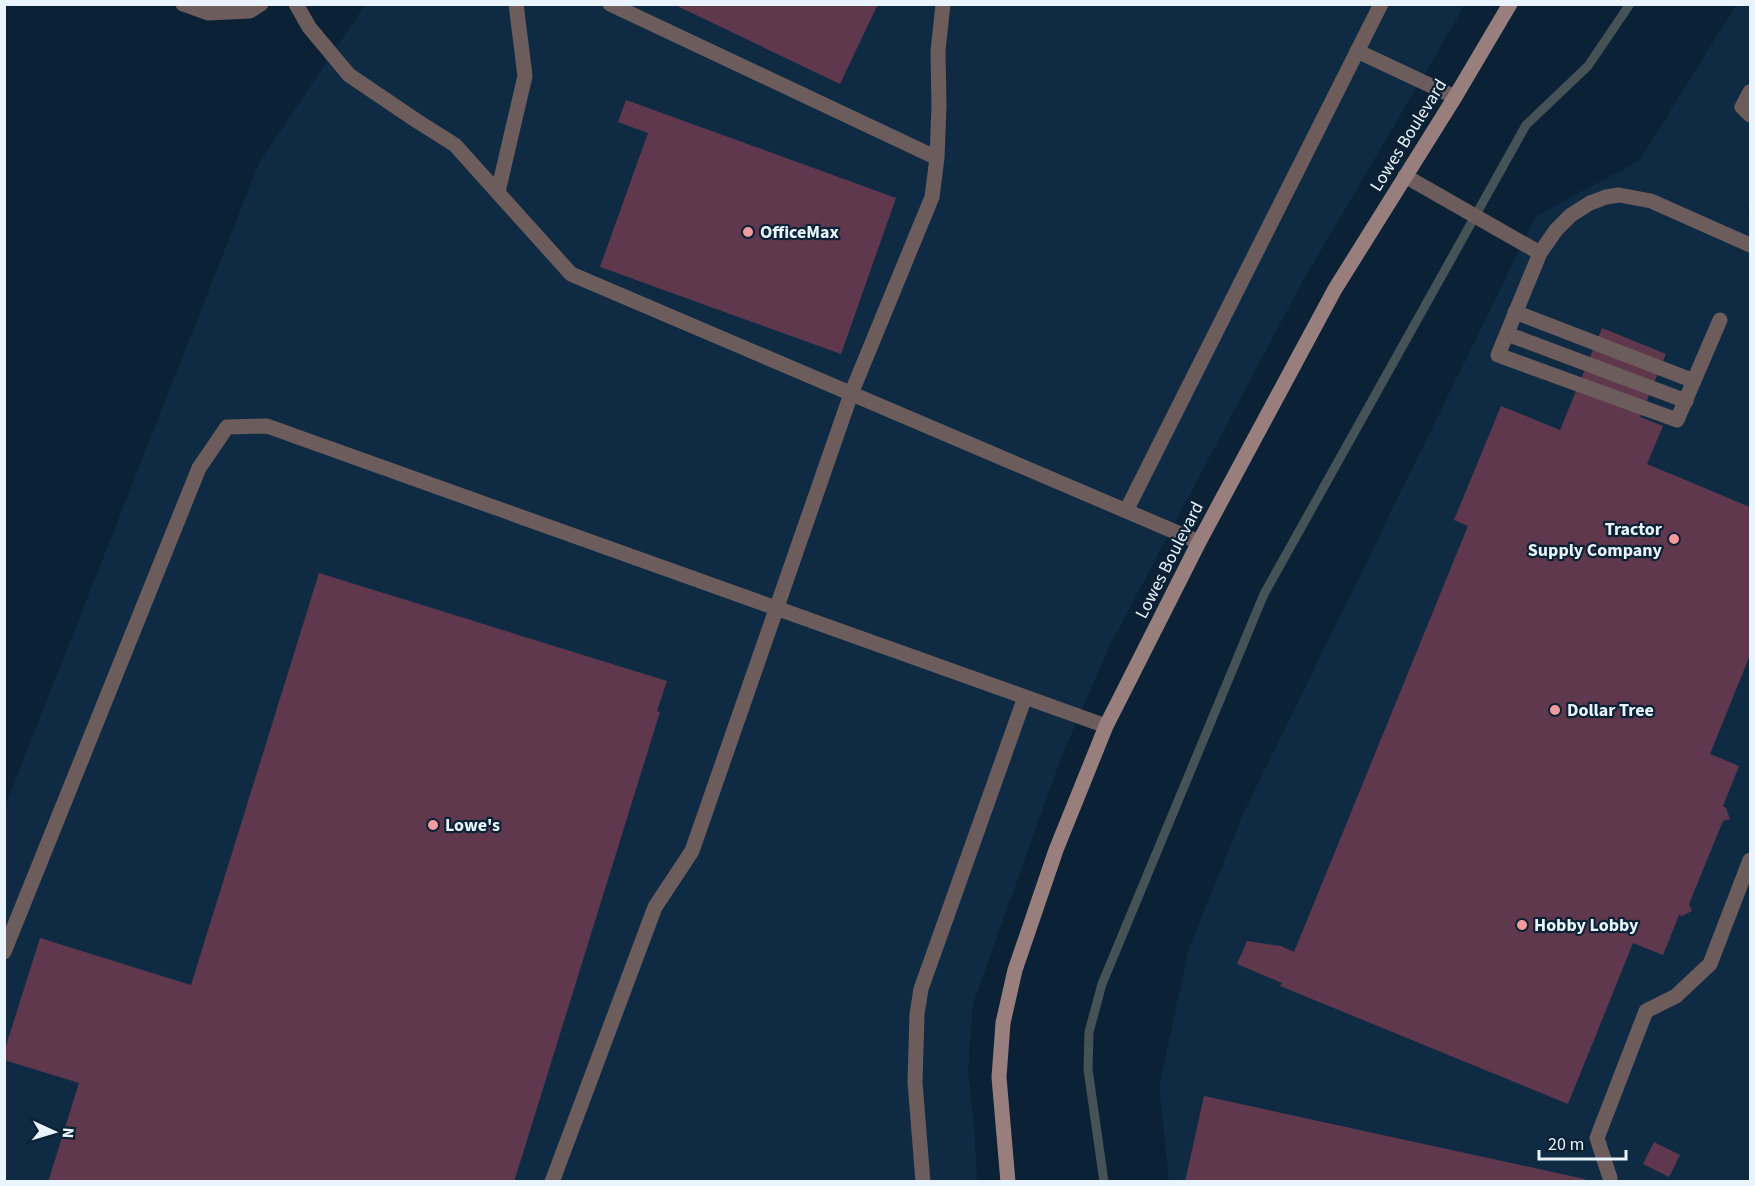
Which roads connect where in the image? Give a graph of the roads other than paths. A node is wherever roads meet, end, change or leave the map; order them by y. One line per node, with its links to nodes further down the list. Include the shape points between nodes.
1 (183, 4): 2 (street, via 208,13 250,11)
2 (261, 4)
3 (296, 4): 15 (street, via 309,27 349,75 455,145)
4 (516, 4): 15 (street, via 525,76)
5 (610, 4): 13 (street)
6 (943, 4): 13 (street, via 938,51)
7 (1381, 4): 9 (street)
8 (1510, 4): 11 (street, Lowes Boulevard)
9 (1358, 51): 11 (street); 24 (street)
10 (1750, 92): 12 (street, via 1742,107)
11 (1455, 97): 14 (street, Lowes Boulevard)
12 (1750, 115)
13 (937, 158): 22 (street, via 932,197)
14 (1405, 176): 17 (street); 25 (street, Lowes Boulevard, via 1335,289)
15 (498, 192): 22 (street, via 571,274)
16 (1750, 245): 17 (street, via 1651,201 1619,195 1590,203 1571,215)
17 (1540, 253): 18 (street)
18 (1515, 312): 20 (street); 21 (street)
19 (1720, 320): 21 (street)
20 (1507, 334): 23 (street); 23 (street, via 1498,355 1677,420)
21 (1694, 381): 23 (street)
22 (851, 394): 24 (street); 26 (street)
23 (1686, 401)
24 (1126, 511): 25 (street)
25 (1199, 542): 28 (street, Lowes Boulevard)
26 (777, 608): 27 (street); 30 (street, via 267,426 227,427 199,468); 32 (street, via 692,851 655,907)
27 (1025, 697): 28 (street); 33 (street, via 921,989 915,1082)
28 (1107, 726): 34 (street, Lowes Boulevard, via 1056,850 1016,970 1003,1023 999,1077)
29 (1750, 860): 31 (street, via 1710,964 1676,996 1646,1011 1597,1138)
30 (4, 952)
31 (1614, 1180)
32 (552, 1182)
33 (923, 1182)
34 (1008, 1182)

